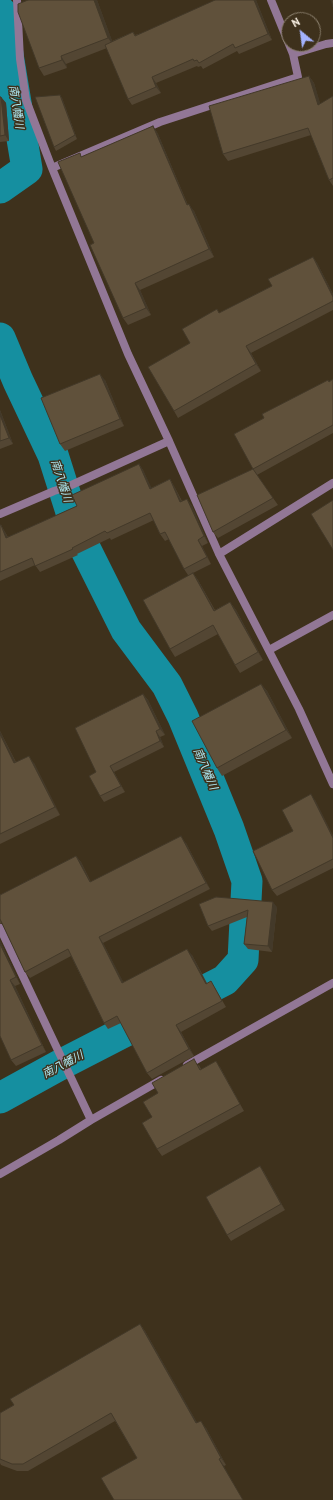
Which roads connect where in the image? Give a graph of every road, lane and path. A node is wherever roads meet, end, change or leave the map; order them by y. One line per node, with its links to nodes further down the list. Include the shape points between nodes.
1 (17, 0): 5 (street, via 20,59 26,100)
2 (271, 0): 4 (street)
3 (333, 43): 4 (street)
4 (293, 54): 5 (street, via 298,77 160,122)
5 (52, 168): 6 (street, via 128,354)
6 (169, 440): 8 (street); 9 (street)
7 (333, 483): 9 (street)
8 (0, 514)
9 (219, 554): 11 (street)
10 (333, 615): 11 (street)
11 (269, 650): 12 (street)
12 (333, 784)
13 (0, 928): 17 (street)
14 (333, 984): 15 (street)
15 (180, 1069)
16 (166, 1077): 17 (street)
17 (91, 1120): 18 (street)
18 (0, 1174)

